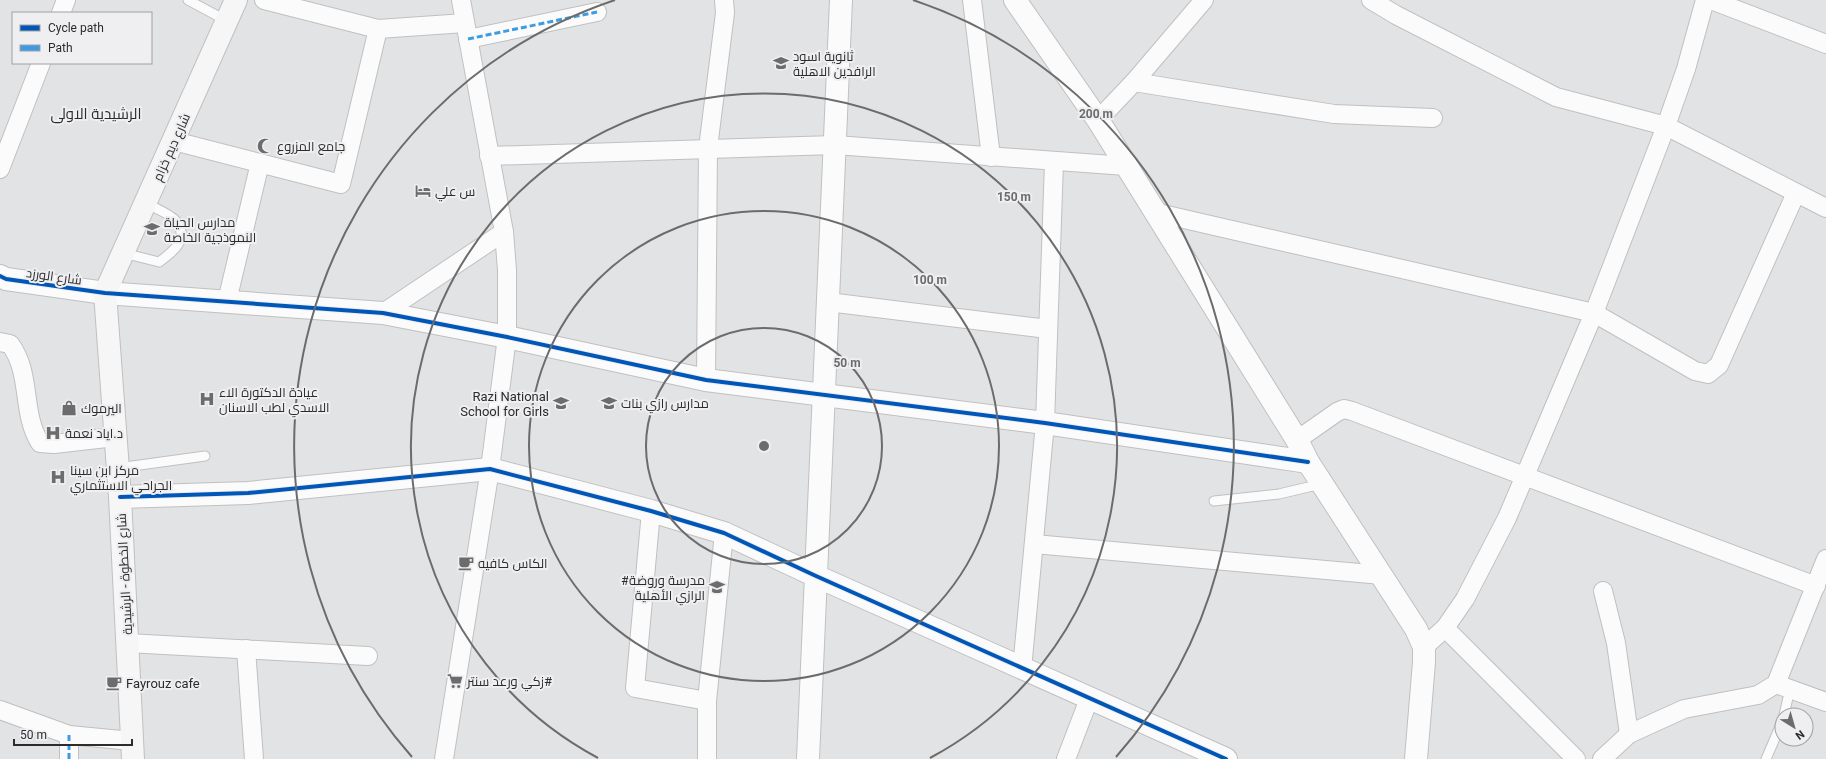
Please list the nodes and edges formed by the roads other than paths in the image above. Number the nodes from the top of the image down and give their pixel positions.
1 (66, 0) edge
2 (188, 0) edge
3 (236, 0) edge
4 (264, 0) edge
5 (461, 0) edge
6 (724, 0) edge
7 (841, 0) edge
8 (972, 0) edge
9 (1015, 0) edge
10 (1204, 0) edge
11 (1371, 0) edge
12 (1705, 0) edge
13 (1711, 0) edge
14 (61, 12) edge
15 (597, 12) dead end
16 (227, 20) junction
17 (378, 29) junction
18 (467, 31) junction
19 (1826, 44) edge
20 (41, 64) edge
21 (1134, 82) junction
22 (1433, 118) dead end
23 (1098, 120) junction
24 (1666, 126) junction
25 (174, 141) junction
26 (835, 145) junction
27 (708, 148) junction
28 (489, 156) junction
29 (991, 157) junction
30 (1054, 162) junction
31 (260, 163) junction
32 (1126, 166) junction
33 (0, 169) edge
34 (1796, 193) junction
35 (146, 203) junction
36 (1826, 208) edge
37 (1158, 213) junction
38 (504, 232) junction
39 (124, 253) junction
40 (0, 276) edge
41 (105, 293) junction
42 (227, 302) junction
43 (828, 302) junction
44 (383, 313) junction
45 (1594, 313) junction
46 (1048, 329) junction
47 (507, 337) junction
48 (0, 342) edge
49 (706, 380) junction
50 (824, 396) junction
51 (1045, 423) junction
52 (115, 437) junction
53 (1297, 440) junction
54 (204, 456) dead end
55 (1308, 462) junction
56 (116, 468) junction
57 (490, 469) junction
58 (1525, 476) junction
59 (1323, 484) junction
60 (120, 497) junction
61 (1214, 501) dead end
62 (651, 511) junction
63 (724, 533) junction
64 (1034, 544) junction
65 (1826, 559) edge
66 (1382, 575) junction
67 (816, 576) junction
68 (1816, 586) junction
69 (1603, 591) dead end
70 (1445, 628) junction
71 (127, 642) junction
72 (1424, 647) junction
73 (246, 650) junction
74 (368, 656) dead end
75 (1022, 669) junction
76 (1783, 687) junction
77 (1089, 699) junction
78 (707, 701) junction
79 (1826, 702) edge
80 (1784, 707) edge
81 (0, 710) edge
82 (1630, 734) junction
83 (69, 735) junction
84 (1774, 740) edge
85 (132, 750) edge
86 (69, 759) edge
87 (254, 759) edge
88 (444, 759) edge
89 (707, 759) edge
90 (808, 759) edge
91 (1066, 759) edge
92 (1226, 759) edge
93 (1416, 759) edge
94 (1576, 759) edge
95 (1602, 759) edge
96 (1766, 759) edge

1 - 14 street
2 - 16 lane
3 - 16 main road, شارع ديم خزام
4 - 17 street
5 - 18 street
6 - 27 street
7 - 26 street
8 - 29 street
9 - 23 street
10 - 21 street
11 - 24 street
12 - 24 street
13 - 19 street
15 - 18 street
16 - 25 main road, شارع ديم خزام
17 - 18 street
17 - 31 street
18 - 28 street
20 - 33 street
21 - 22 street
21 - 23 street
23 - 32 street
24 - 34 street
24 - 45 street
25 - 31 street
25 - 35 main road, شارع ديم خزام
26 - 27 street
26 - 29 street
26 - 43 street
27 - 28 street
27 - 49 street
28 - 38 street
29 - 30 street
30 - 32 street
30 - 46 street
31 - 42 street
32 - 37 street
34 - 36 street
34 - 45 street
35 - 39 main road, شارع ديم خزام
35 - 39 lane
37 - 45 street
37 - 53 street
38 - 44 street
38 - 47 street
39 - 41 main road, شارع ديم خزام
40 - 41 street, شارع الورزد
41 - 42 street, شارع الورزد
41 - 52 main road, شارع الخطوة - الرشيدية
42 - 44 street, شارع الورزد
43 - 46 street
43 - 50 street
44 - 47 street, شارع الورزد
45 - 58 street
46 - 51 street
47 - 49 street, شارع الورزد
47 - 57 street
48 - 52 street
49 - 50 street, شارع الورزد
50 - 51 street, شارع الورزد
50 - 67 street
51 - 55 street, شارع الورزد
51 - 64 street
52 - 56 main road, شارع الخطوة - الرشيدية
53 - 55 street
53 - 58 street
54 - 56 lane
55 - 59 street
56 - 60 main road, شارع الخطوة - الرشيدية
57 - 60 street
57 - 62 street
57 - 88 street
58 - 68 street
58 - 70 street
59 - 61 lane
59 - 66 street
60 - 71 main road, شارع الخطوة - الرشيدية
62 - 63 street
62 - 78 street
63 - 67 street
63 - 78 street
64 - 66 street
64 - 75 street
65 - 68 street
66 - 72 street
67 - 75 street
67 - 90 street
68 - 76 street
69 - 82 street
70 - 72 street
70 - 94 street
71 - 73 street
71 - 85 main road, شارع الخطوة - الرشيدية
72 - 93 street
73 - 74 street
73 - 87 street
75 - 77 street
76 - 79 street
76 - 80 lane
76 - 82 street
77 - 91 street
77 - 92 street
78 - 89 street
81 - 83 street
82 - 95 street
83 - 85 street
83 - 86 street
84 - 96 lane

